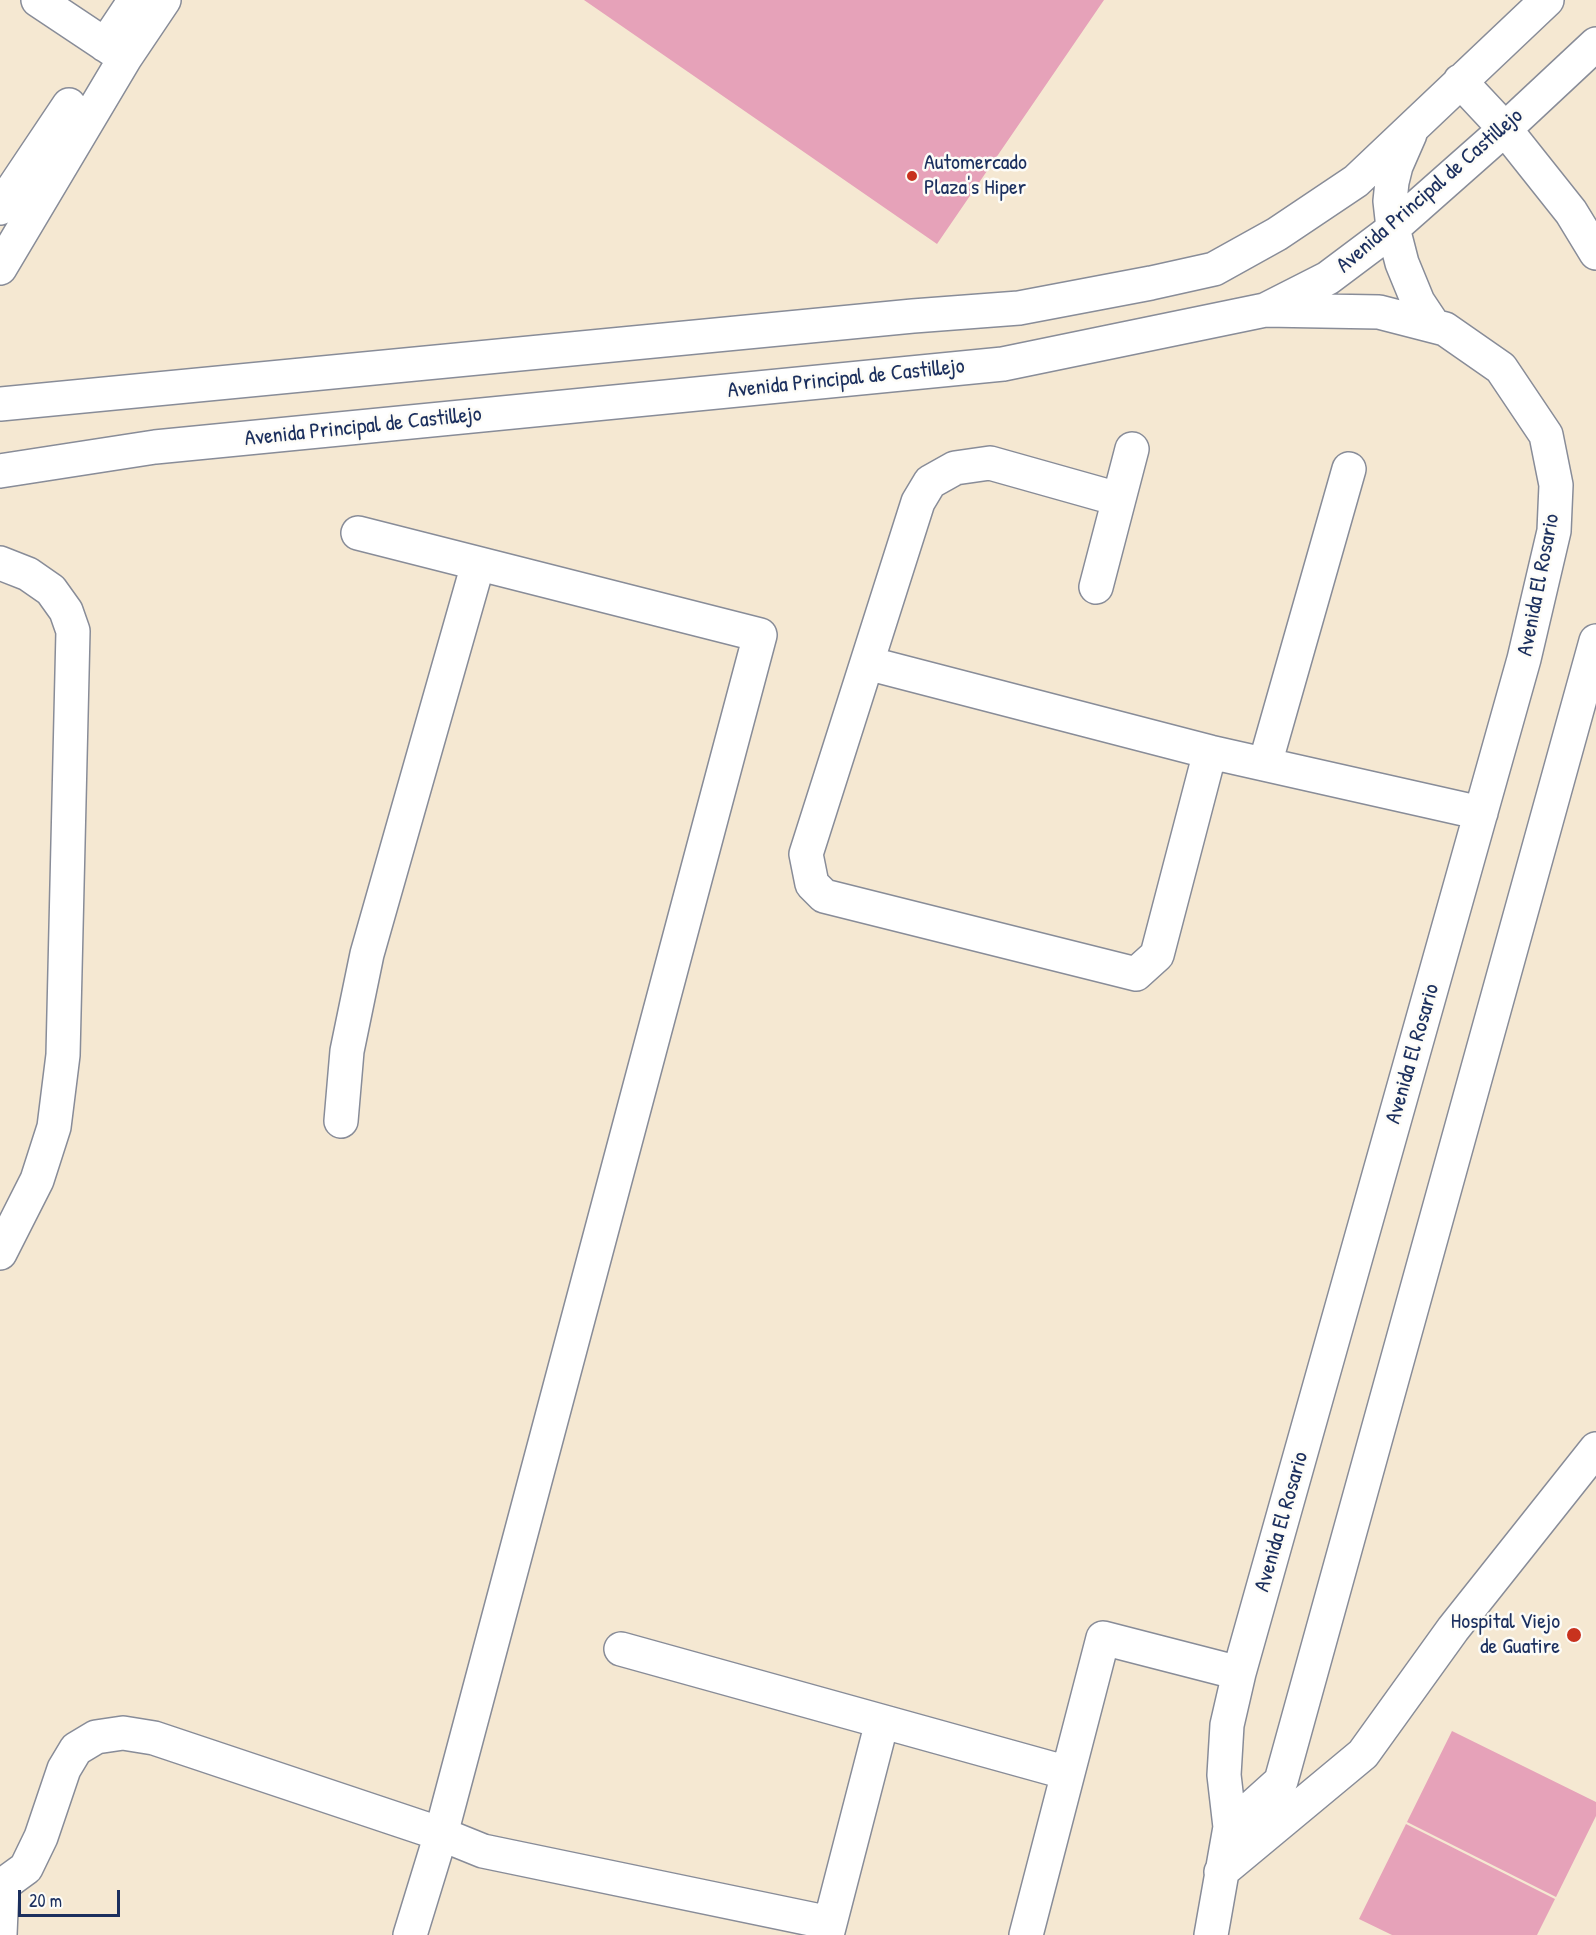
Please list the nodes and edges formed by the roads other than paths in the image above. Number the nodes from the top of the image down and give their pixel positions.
1 (38, 0) edge
2 (135, 0) edge
3 (164, 0) edge
4 (1547, 0) edge
5 (1596, 44) edge
6 (115, 51) junction
7 (1460, 81) junction
8 (69, 105) dead end
9 (1415, 123) junction
10 (1505, 129) junction
11 (0, 208) edge
12 (1393, 228) junction
13 (1596, 253) edge
14 (0, 268) edge
15 (1265, 310) junction
16 (1434, 326) junction
17 (0, 404) edge
18 (1131, 449) dead end
19 (1349, 469) dead end
20 (0, 471) edge
21 (1118, 499) junction
22 (358, 533) dead end
23 (0, 563) edge
24 (478, 564) junction
25 (1096, 587) dead end
26 (1596, 640) edge
27 (867, 663) junction
28 (1210, 752) junction
29 (1264, 764) junction
30 (1480, 813) junction
31 (341, 1121) dead end
32 (3, 1238) edge
33 (1596, 1449) edge
34 (621, 1649) dead end
35 (1239, 1673) junction
36 (882, 1722) junction
37 (1068, 1773) junction
38 (1230, 1827) junction
39 (441, 1834) junction
40 (1221, 1872) junction
41 (1, 1886) edge
42 (829, 1929) edge
43 (0, 1935) edge
44 (410, 1935) edge
45 (1026, 1935) edge
46 (1211, 1935) edge

1 - 6 street
2 - 6 street
3 - 6 street
4 - 7 street
5 - 10 street, Avenida Principal de Castillejo
6 - 14 street
7 - 9 street
7 - 10 street
8 - 11 street
9 - 12 street
9 - 17 street
10 - 12 street, Avenida Principal de Castillejo
10 - 13 street
12 - 15 street, Avenida Principal de Castillejo
12 - 16 street
15 - 16 street, Avenida El Rosario
15 - 20 street, Avenida Principal de Castillejo
16 - 30 street, Avenida El Rosario
18 - 21 street
19 - 29 street
21 - 25 street
21 - 27 street
22 - 24 street
23 - 32 street
24 - 31 street
24 - 39 street
26 - 38 street
27 - 28 street
27 - 28 street
28 - 29 street
29 - 30 street
30 - 35 street, Avenida El Rosario
33 - 40 street
34 - 36 street
35 - 37 street
35 - 38 street, Avenida El Rosario
36 - 37 street
36 - 42 street
37 - 45 street
38 - 40 street, Avenida El Rosario
39 - 41 street
39 - 42 street
39 - 44 street
40 - 46 street, Avenida El Rosario
41 - 43 street

